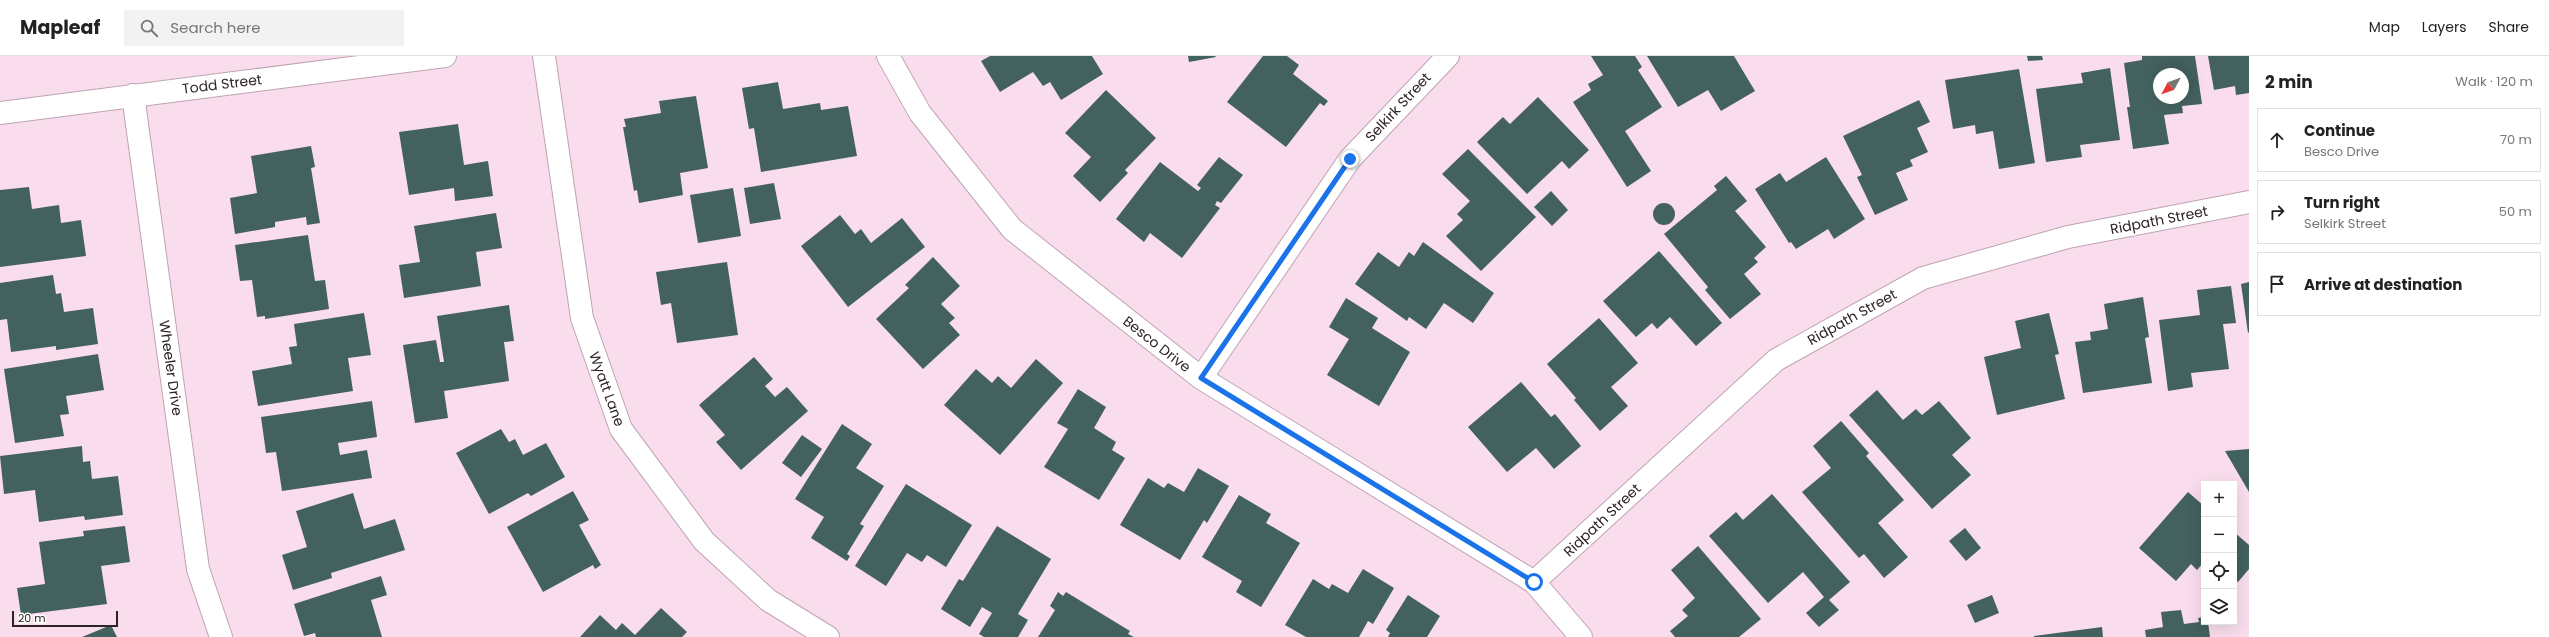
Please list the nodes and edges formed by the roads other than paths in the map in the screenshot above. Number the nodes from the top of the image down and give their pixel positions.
1 (445, 56) edge
2 (544, 56) edge
3 (888, 56) edge
4 (1443, 57) edge
5 (133, 95) junction
6 (0, 113) edge
7 (2249, 202) edge
8 (1201, 378) junction
9 (1534, 582) junction
10 (221, 637) edge
11 (828, 637) edge
12 (1581, 637) edge

1 - 5 street, Todd Street
2 - 11 street, Wyatt Lane
3 - 8 street, Besco Drive
4 - 8 street, Selkirk Street
5 - 6 street, Todd Street
5 - 10 street, Wheeler Drive
7 - 9 street, Ridpath Street
8 - 9 street, Besco Drive
9 - 12 street, Besco Drive

